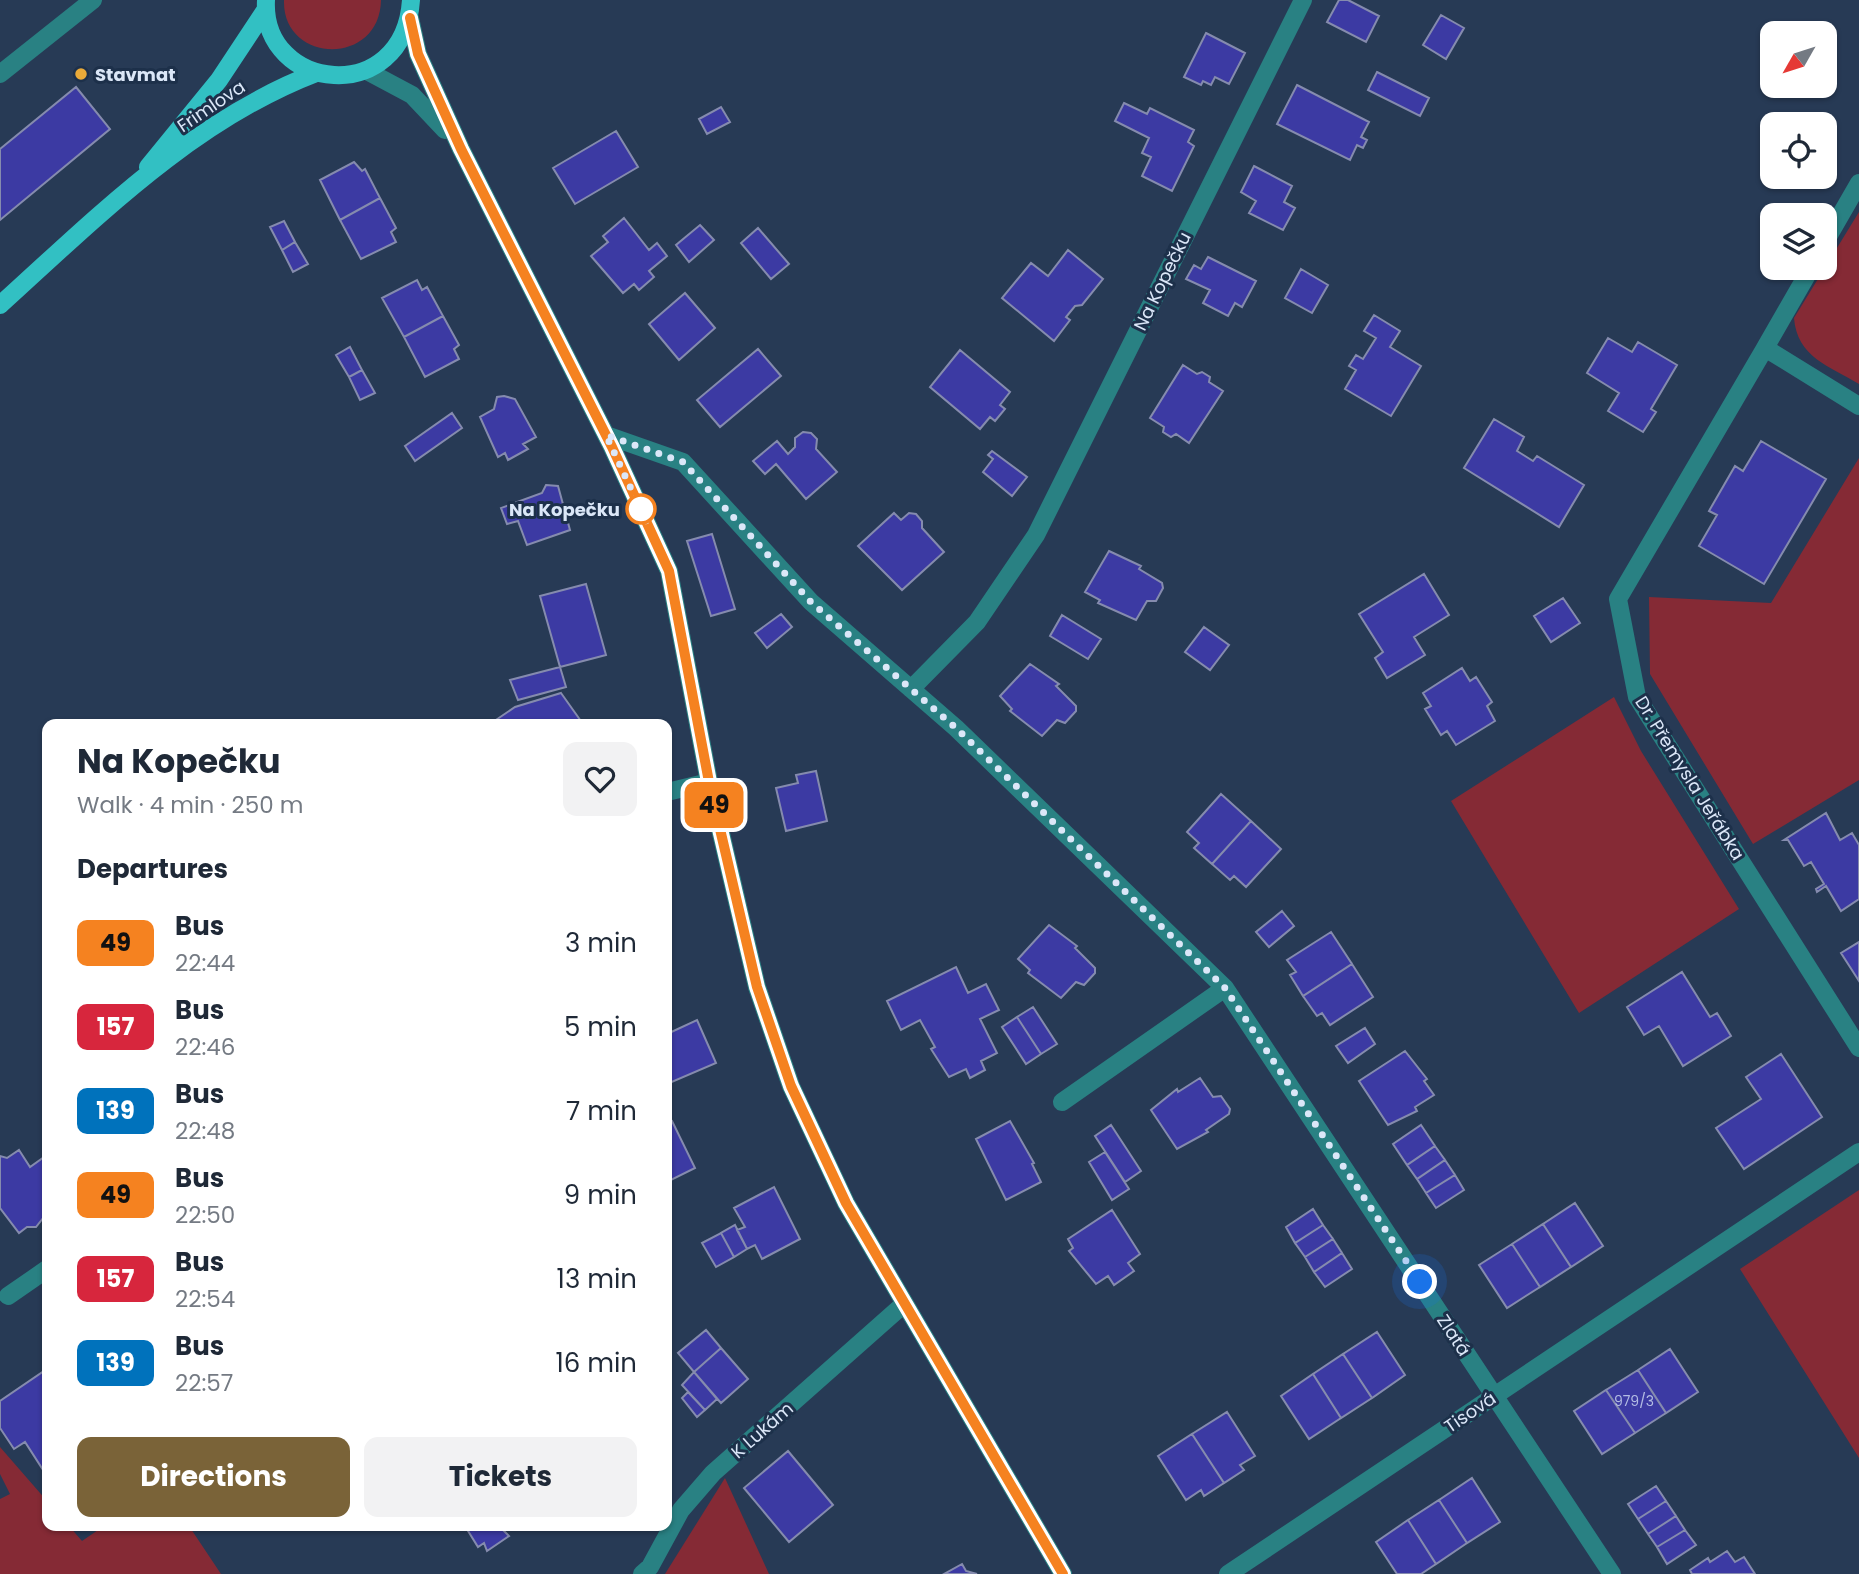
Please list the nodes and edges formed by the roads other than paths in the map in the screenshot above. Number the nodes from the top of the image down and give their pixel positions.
1 (93, 0) edge
2 (1303, 0) edge
3 (266, 5) edge
4 (410, 9) edge
5 (367, 71) junction
6 (316, 73) junction
7 (0, 74) edge
8 (461, 149) junction
9 (1859, 183) edge
10 (135, 184) junction
11 (1837, 221) edge
12 (1804, 280) edge
13 (0, 305) edge
14 (1765, 348) junction
15 (1859, 406) edge
16 (606, 435) junction
17 (911, 689) junction
18 (709, 782) junction
19 (672, 791) edge
20 (1225, 988) junction
21 (1859, 1048) edge
22 (1062, 1102) dead end
23 (1859, 1152) edge
24 (42, 1272) edge
25 (8, 1296) dead end
26 (904, 1304) junction
27 (1494, 1396) junction
28 (672, 1527) edge
29 (670, 1531) edge
30 (642, 1574) edge
31 (1063, 1574) edge
32 (1228, 1574) edge
33 (1612, 1574) edge

1 - 7 street
2 - 17 street, Na Kopečku
3 - 6 main road
3 - 10 main road, Frimlova
4 - 5 main road
4 - 8 street
5 - 6 main road
5 - 8 street
6 - 10 main road, Frimlova
8 - 16 street
9 - 11 street
10 - 13 main road, Frimlova
12 - 14 street, Dr. Přemysla Jeřábka
14 - 15 street
14 - 21 street, Dr. Přemysla Jeřábka
16 - 17 street, Zlatá
16 - 18 street
17 - 20 street, Zlatá
18 - 19 street
18 - 26 street
20 - 22 street
20 - 27 street, Zlatá
23 - 27 street, Tisová
24 - 25 street
26 - 28 street, K Lukám
26 - 31 street
27 - 32 street, Tisová
27 - 33 street, Zlatá
29 - 30 street, K Lukám

